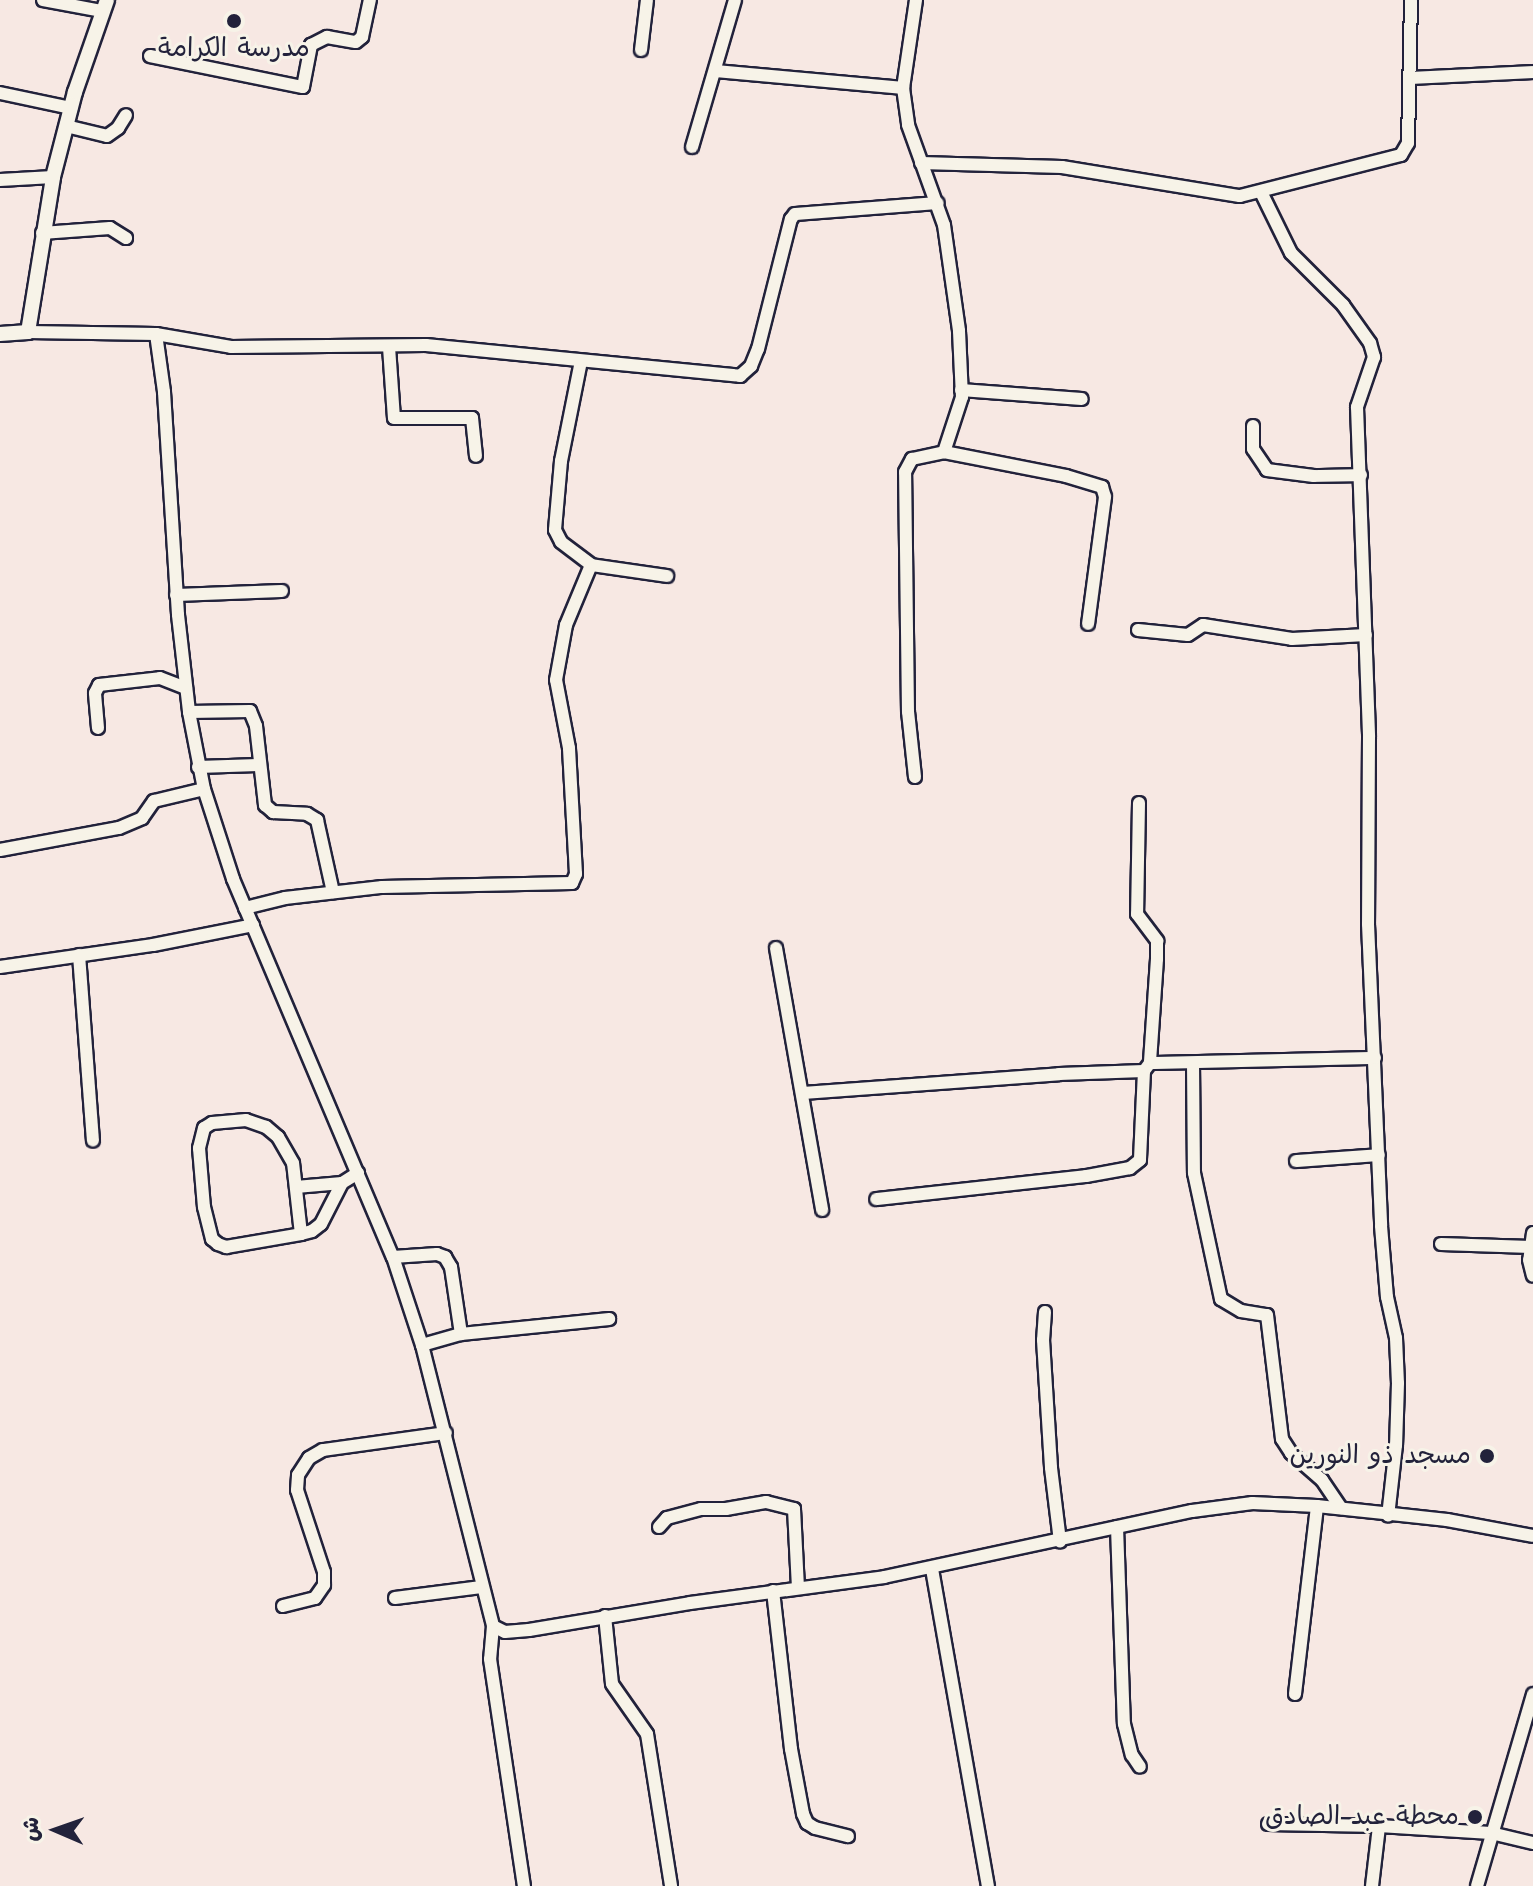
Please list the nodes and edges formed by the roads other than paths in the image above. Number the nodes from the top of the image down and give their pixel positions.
1 (43, 0) edge
2 (370, 0) edge
3 (647, 0) edge
4 (735, 0) edge
5 (916, 0) edge
6 (1411, 0) edge
7 (104, 6) edge
8 (641, 50) dead end
9 (150, 56) dead end
10 (716, 71) junction
11 (1533, 72) edge
12 (1411, 78) junction
13 (903, 88) junction
14 (0, 93) edge
15 (71, 108) junction
16 (126, 115) dead end
17 (66, 126) junction
18 (692, 147) dead end
19 (921, 163) junction
20 (53, 177) junction
21 (0, 180) edge
22 (1261, 192) junction
23 (938, 203) junction
24 (42, 233) junction
25 (126, 238) dead end
26 (28, 332) junction
27 (0, 334) edge
28 (156, 334) junction
29 (389, 347) junction
30 (581, 361) junction
31 (961, 390) junction
32 (1082, 399) dead end
33 (1253, 426) dead end
34 (944, 452) junction
35 (476, 456) dead end
36 (1361, 475) junction
37 (591, 565) junction
38 (667, 576) dead end
39 (282, 591) dead end
40 (176, 595) junction
41 (1088, 624) dead end
42 (1138, 630) dead end
43 (1366, 635) junction
44 (186, 688) junction
45 (189, 712) junction
46 (98, 728) dead end
47 (258, 765) junction
48 (198, 767) junction
49 (915, 777) dead end
50 (204, 789) junction
51 (1139, 803) dead end
52 (0, 850) edge
53 (333, 892) junction
54 (245, 908) junction
55 (253, 925) junction
56 (776, 948) dead end
57 (79, 955) junction
58 (0, 967) edge
59 (1375, 1058) junction
60 (1193, 1063) junction
61 (1147, 1067) junction
62 (803, 1093) junction
63 (93, 1140) dead end
64 (1379, 1155) junction
65 (1296, 1161) dead end
66 (358, 1173) junction
67 (342, 1183) junction
68 (296, 1187) junction
69 (876, 1199) dead end
70 (822, 1210) dead end
71 (1533, 1233) edge
72 (301, 1234) junction
73 (1441, 1244) dead end
74 (1531, 1247) junction
75 (393, 1257) junction
76 (1533, 1276) edge
77 (1045, 1312) dead end
78 (609, 1319) dead end
79 (461, 1334) junction
80 (422, 1345) junction
81 (446, 1433) junction
82 (1317, 1506) junction
83 (1341, 1508) junction
84 (1388, 1516) junction
85 (659, 1527) dead end
86 (1117, 1527) junction
87 (1533, 1536) edge
88 (1060, 1541) junction
89 (932, 1569) junction
90 (481, 1587) junction
91 (798, 1588) junction
92 (773, 1591) junction
93 (395, 1598) dead end
94 (283, 1606) dead end
95 (605, 1616) junction
96 (493, 1626) junction
97 (1295, 1694) dead end
98 (1533, 1694) edge
99 (1140, 1767) dead end
100 (1268, 1824) dead end
101 (1379, 1826) junction
102 (1491, 1833) junction
103 (848, 1836) dead end
104 (1533, 1843) edge
105 (524, 1886) edge
106 (671, 1886) edge
107 (988, 1886) edge
108 (1372, 1886) edge
109 (1477, 1886) edge

1 - 7 street
2 - 9 street
3 - 8 street
4 - 10 street
5 - 13 street
6 - 12 street
7 - 15 main road
10 - 13 street
10 - 18 street
11 - 12 street
12 - 22 street
13 - 19 street
14 - 15 street
15 - 17 main road
16 - 17 street
17 - 20 main road
19 - 22 street
19 - 23 street
20 - 21 street
20 - 24 main road
22 - 36 street
23 - 30 street
23 - 31 street
24 - 25 street
24 - 26 main road
26 - 27 main road
26 - 28 street
28 - 29 street
28 - 40 street
29 - 30 street
29 - 35 street
30 - 37 street
31 - 32 street
31 - 34 street
33 - 36 street
34 - 41 street
34 - 49 street
36 - 43 street
37 - 38 street
37 - 53 street
39 - 40 street
40 - 44 street
42 - 43 street
43 - 59 street
44 - 45 street
44 - 46 street
45 - 47 street
45 - 48 street
47 - 48 street
47 - 53 street
48 - 50 street
50 - 52 street
50 - 54 street
51 - 61 street
53 - 54 street
54 - 55 street
55 - 57 street
55 - 66 street
56 - 62 street
57 - 58 street
57 - 63 street
59 - 60 street
59 - 64 street
60 - 61 street
60 - 83 street
61 - 62 street
61 - 69 street
62 - 70 street
64 - 65 street
64 - 84 street
66 - 67 street
66 - 75 street
67 - 68 street
67 - 72 street
68 - 72 street
68 - 72 street
71 - 74 street
73 - 74 street
74 - 76 street
75 - 79 street
75 - 80 street
77 - 88 street
78 - 79 street
79 - 80 street
80 - 81 street
81 - 90 street
81 - 94 street
82 - 83 street
82 - 86 street
82 - 97 street
83 - 84 street
84 - 87 street
85 - 91 street
86 - 88 street
86 - 99 street
88 - 89 street
89 - 91 street
89 - 107 street
90 - 93 street
90 - 96 street
91 - 92 street
92 - 95 street
92 - 103 street
95 - 96 street
95 - 106 street
96 - 105 street
98 - 102 street
100 - 101 street
101 - 102 street
101 - 108 street
102 - 104 street
102 - 109 street

